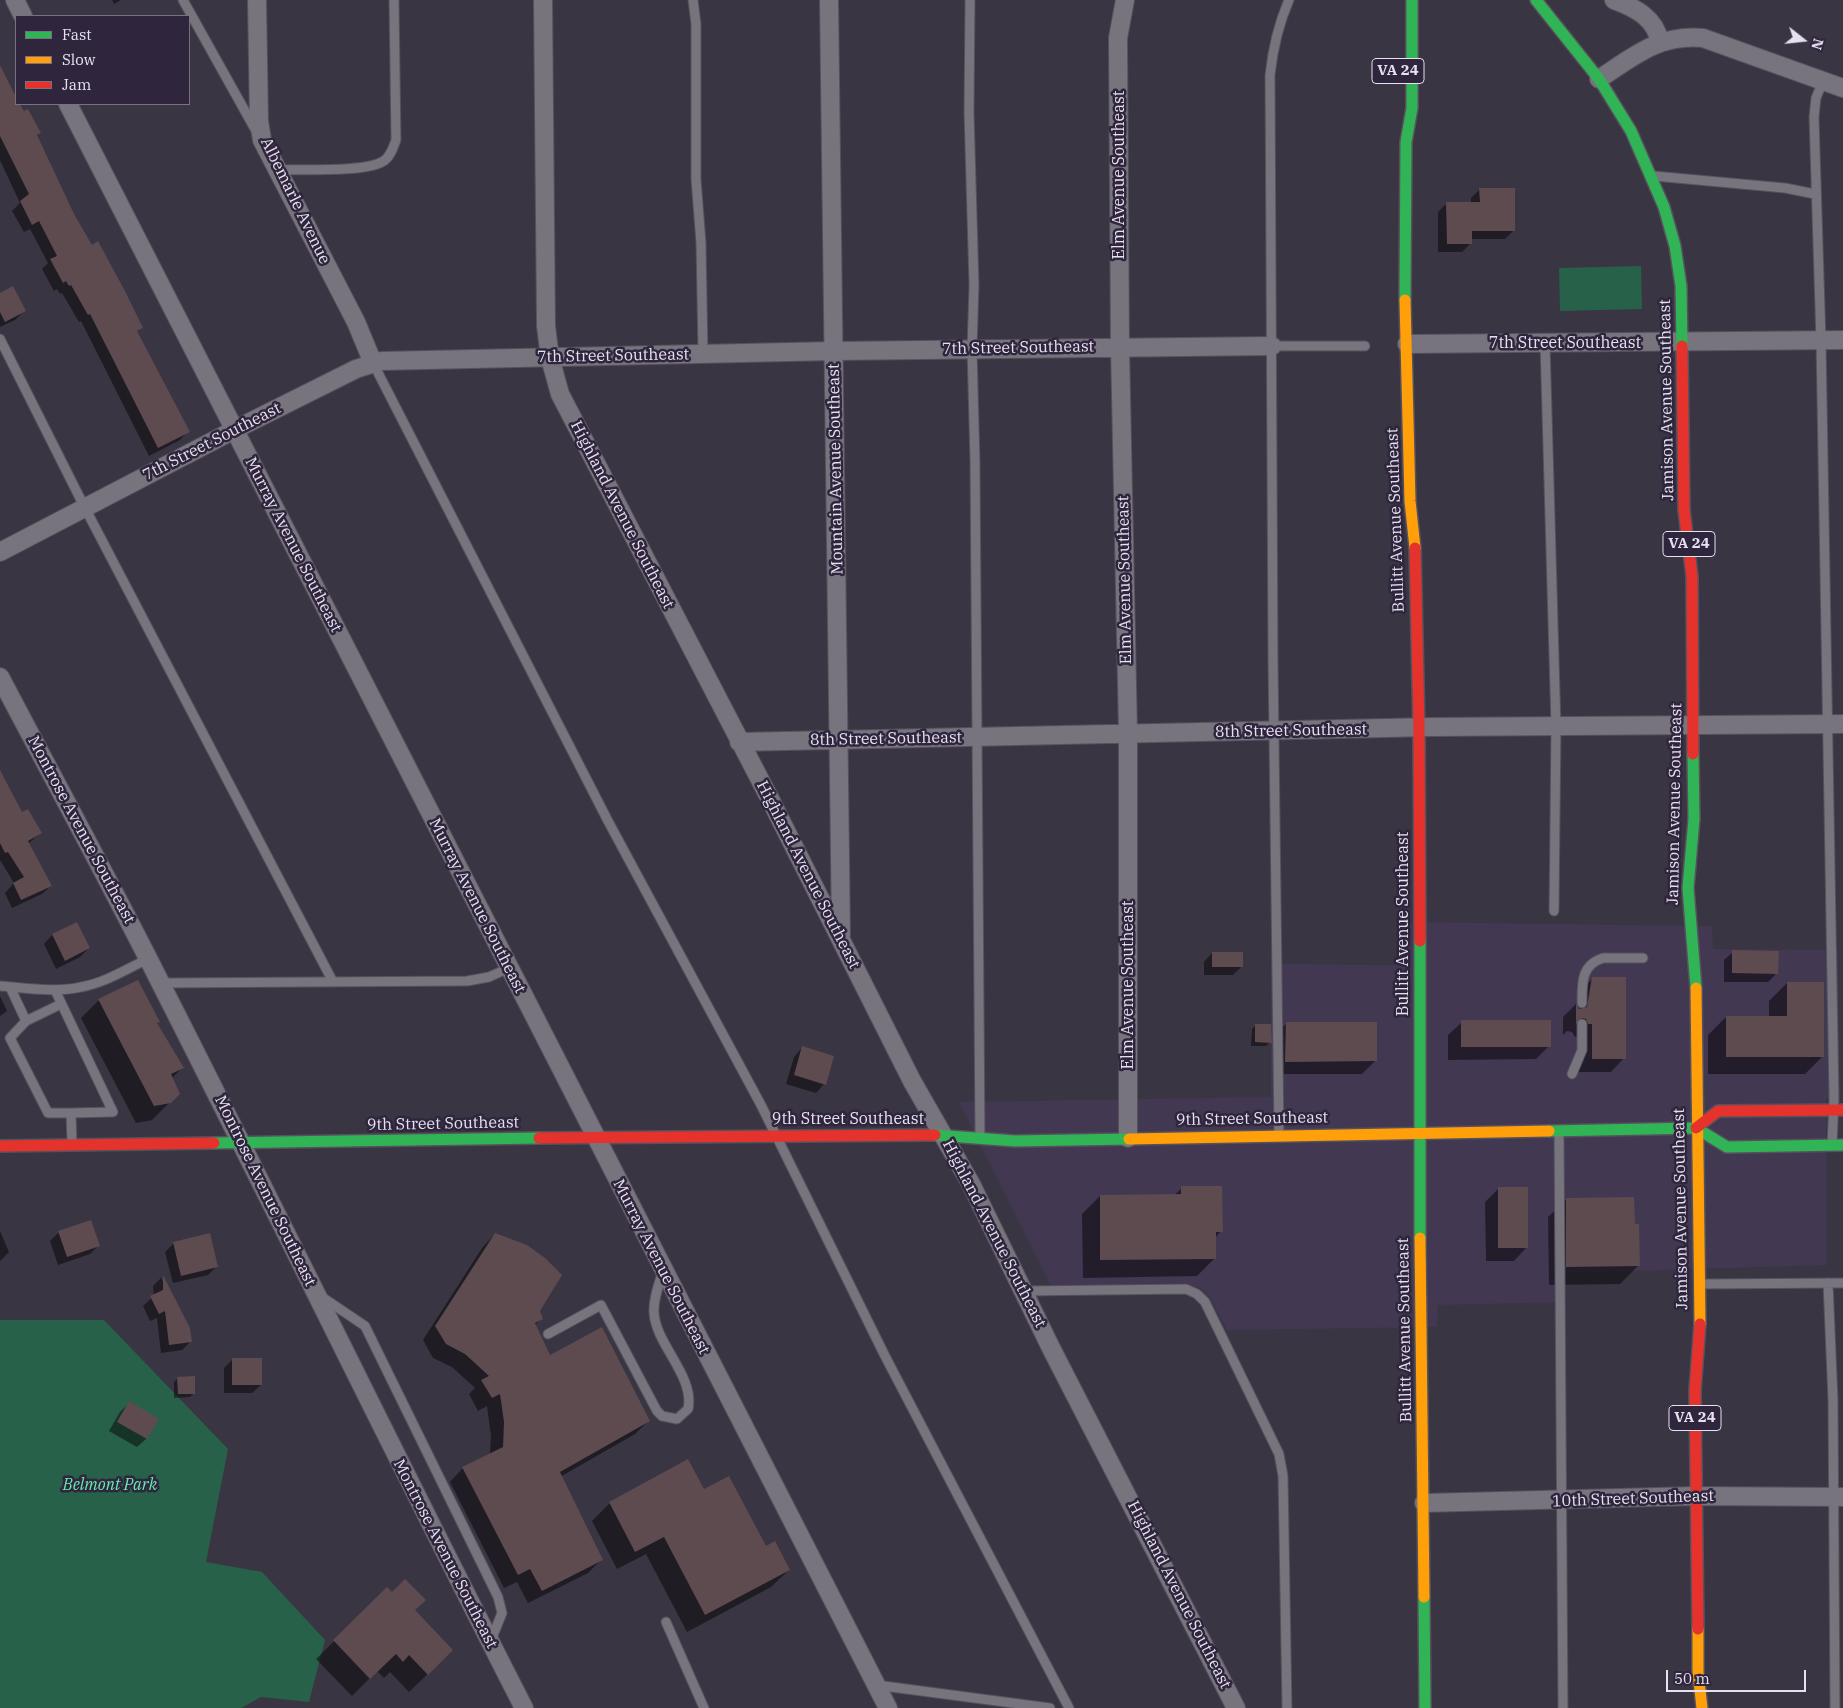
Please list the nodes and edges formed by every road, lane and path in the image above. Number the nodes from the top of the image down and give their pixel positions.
1 (15, 0) edge
2 (183, 0) edge
3 (257, 0) edge
4 (394, 0) edge
5 (543, 0) edge
6 (693, 0) edge
7 (829, 0) edge
8 (970, 0) edge
9 (1110, 0) edge
10 (1125, 0) edge
11 (1289, 0) edge
12 (1412, 0) edge
13 (1424, 0) edge
14 (1536, 0) edge
15 (1614, 0) edge
16 (22, 15) edge
17 (1413, 17) junction
18 (1120, 22) junction
19 (1660, 42) junction
20 (1598, 79) junction
21 (1823, 81) junction
22 (1843, 88) edge
23 (69, 105) edge
24 (1400, 106) dead end
25 (262, 140) junction
26 (1406, 142) junction
27 (276, 170) junction
28 (1652, 176) junction
29 (1815, 194) junction
30 (0, 339) edge
31 (1843, 340) edge
32 (1821, 341) junction
33 (1545, 343) junction
34 (1682, 343) junction
35 (1407, 344) junction
36 (1272, 346) junction
37 (1365, 346) dead end
38 (1120, 347) junction
39 (972, 349) junction
40 (834, 351) junction
41 (703, 354) junction
42 (550, 358) junction
43 (373, 363) junction
44 (234, 430) junction
45 (85, 508) junction
46 (0, 552) edge
47 (0, 677) edge
48 (1835, 724) edge
49 (1693, 726) junction
50 (1556, 727) junction
51 (1419, 728) junction
52 (1276, 731) junction
53 (1128, 733) junction
54 (978, 738) junction
55 (839, 739) junction
56 (739, 742) junction
57 (1554, 911) dead end
58 (841, 938) junction
59 (1643, 958) dead end
60 (148, 959) junction
61 (508, 968) junction
62 (332, 980) junction
63 (161, 983) junction
64 (0, 986) edge
65 (10, 987) junction
66 (54, 990) junction
67 (1582, 1003) dead end
68 (62, 1004) junction
69 (26, 1020) junction
70 (1582, 1024) dead end
71 (1572, 1074) dead end
72 (1838, 1110) edge
73 (71, 1112) junction
74 (1696, 1128) junction
75 (1558, 1129) junction
76 (1419, 1132) junction
77 (774, 1135) junction
78 (944, 1135) junction
79 (1279, 1135) junction
80 (596, 1138) junction
81 (980, 1138) junction
82 (1128, 1138) junction
83 (240, 1142) junction
84 (72, 1145) junction
85 (1838, 1145) edge
86 (0, 1146) edge
87 (663, 1271) junction
88 (1828, 1283) junction
89 (1843, 1283) edge
90 (1700, 1284) junction
91 (1024, 1291) junction
92 (316, 1294) junction
93 (548, 1334) dead end
94 (1695, 1496) junction
95 (1838, 1497) edge
96 (1560, 1501) junction
97 (1424, 1503) junction
98 (666, 1622) dead end
99 (490, 1643) junction
100 (876, 1685) junction
101 (524, 1708) edge
102 (704, 1708) edge
103 (888, 1708) edge
104 (1050, 1708) edge
105 (1068, 1708) edge
106 (1236, 1708) edge
107 (1287, 1708) edge
108 (1425, 1708) edge
109 (1563, 1708) edge
110 (1702, 1708) edge
111 (1835, 1708) edge

1 - 16 street
2 - 25 lane
3 - 25 street, Albemarle Avenue
4 - 27 lane
5 - 42 street, Highland Avenue Southeast
6 - 41 lane
7 - 40 street, Mountain Avenue Southeast
8 - 39 lane
9 - 18 street, Elm Avenue Southeast
10 - 18 street, Elm Avenue Southeast
11 - 36 lane
12 - 17 main road, Bullitt Avenue Southeast / VA 24
13 - 17 main road
14 - 20 main road, Jamison Avenue Southeast / VA 24
15 - 19 street
17 - 26 main road, Bullitt Avenue Southeast / VA 24
18 - 38 street, Elm Avenue Southeast
19 - 20 street
19 - 21 street
20 - 28 main road, Jamison Avenue Southeast / VA 24
21 - 22 street
21 - 29 lane
23 - 44 street, Murray Avenue Southeast
24 - 26 main road, Bullitt Avenue Southeast / VA 24
25 - 27 street, Albemarle Avenue
26 - 35 main road, Bullitt Avenue Southeast / VA 24
27 - 43 street, Albemarle Avenue
28 - 29 lane
28 - 34 main road, Jamison Avenue Southeast / VA 24
29 - 32 lane
30 - 45 lane
31 - 32 street, 7th Street Southeast
32 - 34 street, 7th Street Southeast
32 - 48 lane
33 - 34 street, 7th Street Southeast
33 - 35 street, 7th Street Southeast
33 - 50 lane
34 - 49 main road, Jamison Avenue Southeast / VA 24
35 - 51 main road, Bullitt Avenue Southeast / VA 24
36 - 37 lane
36 - 38 street, 7th Street Southeast
36 - 52 lane
38 - 39 street, 7th Street Southeast
38 - 53 street, Elm Avenue Southeast
39 - 40 street, 7th Street Southeast
39 - 54 lane
40 - 41 street, 7th Street Southeast
40 - 55 street, Mountain Avenue Southeast
41 - 42 street, 7th Street Southeast
42 - 43 street, 7th Street Southeast
42 - 56 street, Highland Avenue Southeast
43 - 44 street, 7th Street Southeast
43 - 77 lane
44 - 45 street, 7th Street Southeast
44 - 61 street, Murray Avenue Southeast
45 - 46 street, 7th Street Southeast
45 - 62 lane
47 - 60 street, Montrose Avenue Southeast
48 - 49 street, 8th Street Southeast
48 - 72 lane
49 - 50 street, 8th Street Southeast
49 - 74 main road, Jamison Avenue Southeast / VA 24
50 - 51 street, 8th Street Southeast
50 - 57 lane
51 - 52 street, 8th Street Southeast
51 - 76 main road, Bullitt Avenue Southeast / VA 24
52 - 53 street, 8th Street Southeast
52 - 79 lane
53 - 54 street, 8th Street Southeast
53 - 82 street, Elm Avenue Southeast
54 - 55 street, 8th Street Southeast
54 - 81 lane
55 - 56 street, 8th Street Southeast
55 - 58 street, Mountain Avenue Southeast
56 - 58 street, Highland Avenue Southeast
58 - 78 street, Highland Avenue Southeast
59 - 67 lane
60 - 63 street, Montrose Avenue Southeast
60 - 66 lane
61 - 62 lane
61 - 80 street, Murray Avenue Southeast
62 - 63 lane
63 - 83 street, Montrose Avenue Southeast
64 - 65 lane
65 - 66 lane
65 - 69 lane
66 - 68 lane
68 - 69 lane
68 - 73 lane
69 - 73 lane
70 - 71 lane
72 - 74 main road
72 - 85 lane
73 - 84 lane
74 - 75 main road, 9th Street Southeast
74 - 85 main road
74 - 90 main road, Jamison Avenue Southeast / VA 24
75 - 76 main road, 9th Street Southeast
75 - 96 lane
76 - 79 main road, 9th Street Southeast
76 - 97 main road, Bullitt Avenue Southeast / VA 24
77 - 78 main road, 9th Street Southeast
77 - 80 main road, 9th Street Southeast
77 - 105 lane
78 - 81 main road, 9th Street Southeast
78 - 91 street, Highland Avenue Southeast
79 - 82 main road, 9th Street Southeast
80 - 83 main road, 9th Street Southeast
80 - 87 street, Murray Avenue Southeast
81 - 82 main road, 9th Street Southeast
83 - 84 main road, 9th Street Southeast
83 - 92 street, Montrose Avenue Southeast
84 - 86 main road, 9th Street Southeast
87 - 93 lane
87 - 100 street, Murray Avenue Southeast
88 - 89 lane
88 - 90 lane
88 - 95 lane
90 - 94 main road, Jamison Avenue Southeast / VA 24
91 - 106 street, Highland Avenue Southeast
91 - 107 lane
92 - 99 street, Montrose Avenue Southeast
92 - 99 lane
94 - 95 street, 10th Street Southeast
94 - 96 street, 10th Street Southeast
94 - 110 main road, Jamison Avenue Southeast / VA 24
95 - 111 lane
96 - 97 street, 10th Street Southeast
96 - 109 lane
97 - 108 main road, Bullitt Avenue Southeast / VA 24
98 - 102 lane
99 - 101 street, Montrose Avenue Southeast
100 - 103 street, Murray Avenue Southeast
100 - 104 lane

